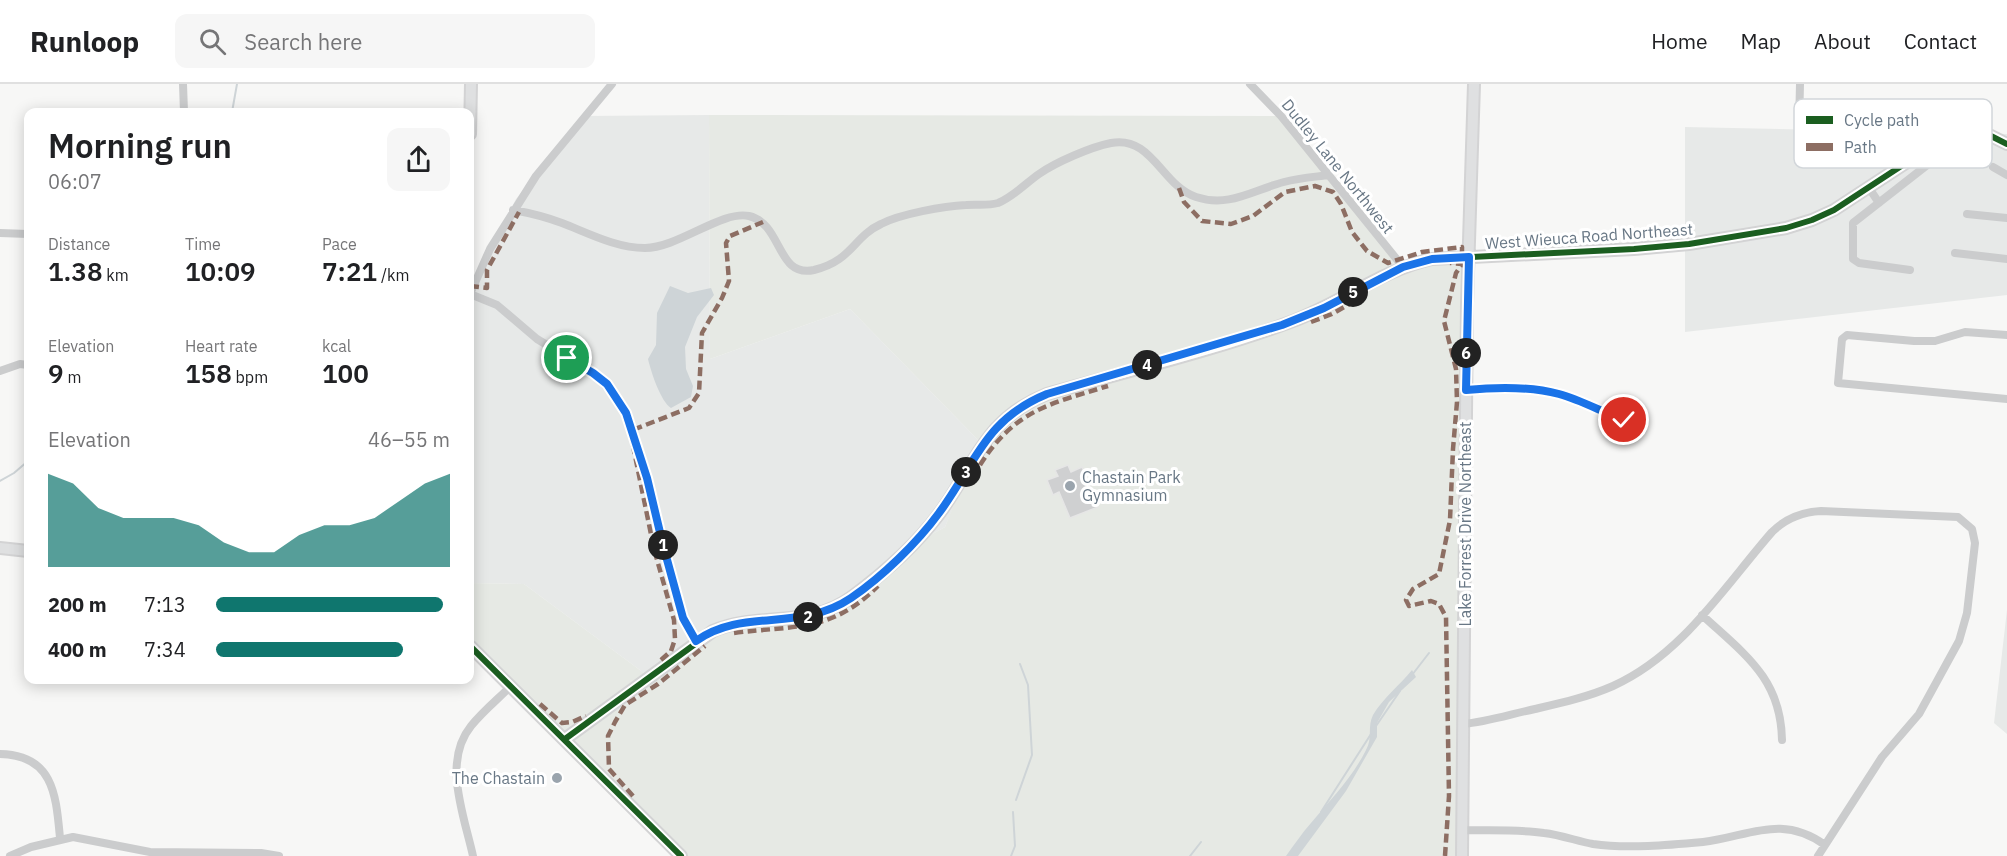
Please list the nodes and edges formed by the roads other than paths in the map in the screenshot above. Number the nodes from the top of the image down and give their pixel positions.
1 (183, 84) edge
2 (471, 84) edge
3 (612, 84) edge
4 (1251, 84) edge
5 (1474, 84) edge
6 (1800, 84) edge
7 (1799, 99) edge
8 (184, 108) edge
9 (471, 108) edge
10 (1992, 136) edge
11 (2007, 144) edge
12 (1993, 167) dead end
13 (1897, 168) edge
14 (1924, 168) edge
15 (1329, 175) junction
16 (2007, 175) edge
17 (1869, 188) junction
18 (1880, 203) junction
19 (513, 210) junction
20 (1967, 214) dead end
21 (2007, 218) edge
22 (0, 233) edge
23 (24, 234) edge
24 (1955, 253) dead end
25 (1469, 257) junction
26 (2007, 260) edge
27 (1403, 267) junction
28 (1910, 270) dead end
29 (474, 285) edge
30 (474, 296) edge
31 (2007, 335) edge
32 (24, 364) edge
33 (0, 371) edge
34 (1466, 390) junction
35 (2007, 399) edge
36 (1624, 420) dead end
37 (0, 548) edge
38 (24, 551) edge
39 (1702, 615) junction
40 (696, 641) junction
41 (474, 650) edge
42 (511, 686) junction
43 (1463, 724) junction
44 (565, 739) junction
45 (1782, 740) dead end
46 (0, 754) edge
47 (1462, 830) junction
48 (60, 838) junction
49 (1825, 845) junction
50 (10, 856) edge
51 (279, 856) edge
52 (473, 856) edge
53 (681, 856) edge
54 (1462, 856) edge
55 (1818, 856) edge

1 - 8 street
2 - 9 street
3 - 19 street
4 - 15 street, Dudley Lane Northwest
5 - 25 street, Lake Forrest Drive Northeast
6 - 7 street
10 - 11 street, West Wieuca Road Northeast
12 - 16 street
13 - 17 street, West Wieuca Road Northeast
14 - 18 street
15 - 19 street
15 - 27 street, Dudley Lane Northwest
17 - 18 street
17 - 25 street, West Wieuca Road Northeast
18 - 28 street
19 - 29 street
20 - 21 street
22 - 23 street
24 - 26 street
25 - 27 street, West Wieuca Road Northeast
25 - 34 street, Lake Forrest Drive Northeast
27 - 40 street, West Wieuca Road Northeast
30 - 40 street
31 - 35 street
32 - 33 street
34 - 36 street
34 - 43 street, Lake Forrest Drive Northeast
37 - 38 street
39 - 43 street
39 - 45 street
39 - 49 street
40 - 44 street, West Wieuca Road Northeast
41 - 42 street
42 - 44 street
42 - 52 street
43 - 47 street, Lake Forrest Drive Northeast
44 - 53 street
46 - 48 street
47 - 49 street
47 - 54 street, Lake Forrest Drive Northeast
48 - 50 street
48 - 51 street
49 - 55 street

